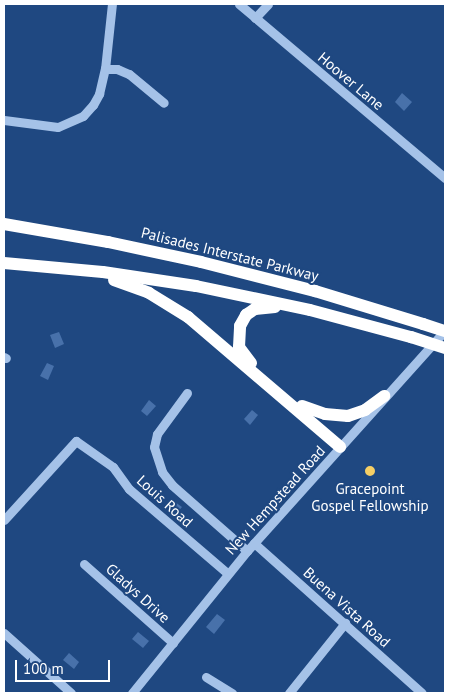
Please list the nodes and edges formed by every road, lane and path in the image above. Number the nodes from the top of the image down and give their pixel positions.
1 (112, 4) edge
2 (239, 4) edge
3 (268, 4) edge
4 (256, 18) junction
5 (105, 69) junction
6 (164, 103) dead end
7 (4, 120) edge
8 (445, 178) edge
9 (4, 224) edge
10 (4, 263) edge
11 (33, 265) junction
12 (356, 321) junction
13 (445, 330) edge
14 (445, 348) edge
15 (187, 393) dead end
16 (384, 396) junction
17 (302, 406) junction
18 (342, 445) junction
19 (4, 520) edge
20 (254, 543) junction
21 (247, 551) junction
22 (84, 564) dead end
23 (228, 573) junction
24 (345, 623) junction
25 (4, 633) edge
26 (173, 643) junction
27 (206, 677) dead end
28 (71, 693) edge
29 (132, 693) edge
30 (232, 693) edge
31 (289, 693) edge
32 (422, 693) edge

1 - 5 street
2 - 4 street, Hoover Lane
3 - 4 street
4 - 8 street, Hoover Lane
5 - 6 street
5 - 7 street
9 - 13 highway, Palisades Interstate Parkway, bridge
10 - 11 highway
11 - 12 highway
11 - 18 highway
12 - 14 highway, bridge
12 - 17 highway
13 - 16 street, New Hempstead Road
15 - 21 street
16 - 17 highway
16 - 18 street, New Hempstead Road
17 - 18 highway
18 - 20 street, New Hempstead Road
19 - 23 street, Louis Road
20 - 21 street, New Hempstead Road
20 - 24 street, Buena Vista Road
21 - 23 street, New Hempstead Road
22 - 26 street, Gladys Drive
23 - 26 street, New Hempstead Road
24 - 31 street
24 - 32 street, Buena Vista Road
25 - 28 street
26 - 29 street, New Hempstead Road
27 - 30 street

